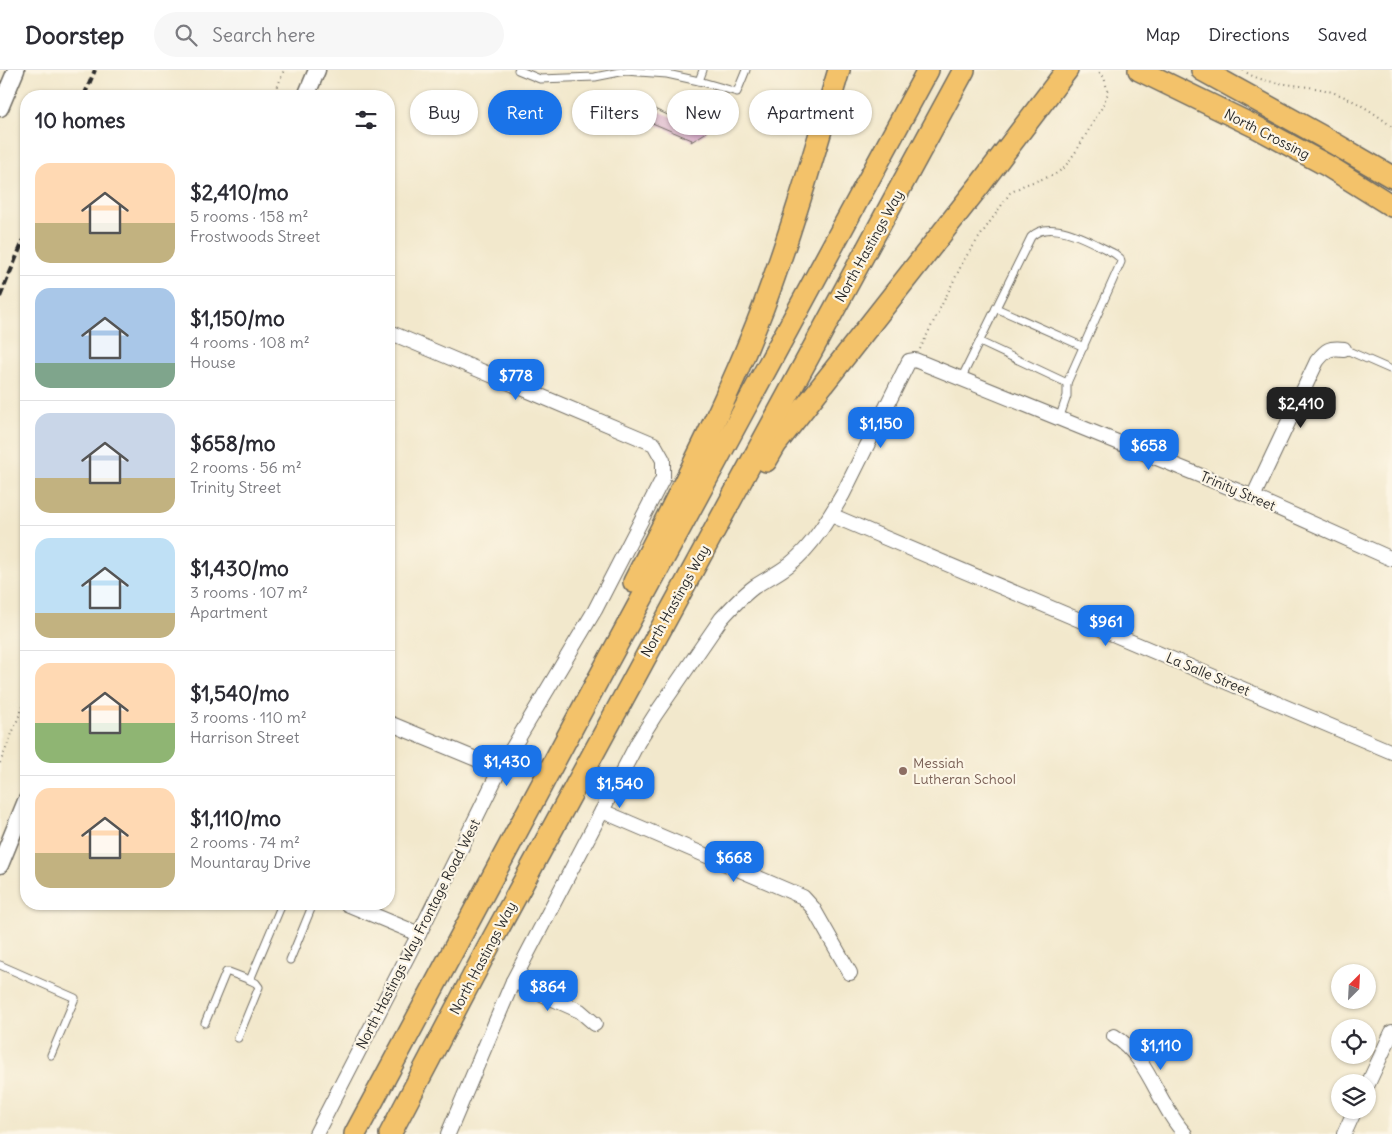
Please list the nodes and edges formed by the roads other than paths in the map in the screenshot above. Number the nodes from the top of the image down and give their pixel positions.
1 (16, 70) edge
2 (317, 70) edge
3 (518, 70) edge
4 (703, 70) edge
5 (746, 70) edge
6 (839, 70) edge
7 (928, 70) edge
8 (964, 70) edge
9 (1067, 70) edge
10 (1090, 70) edge
11 (1139, 70) edge
12 (1202, 70) edge
13 (668, 72) edge
14 (699, 81) junction
15 (309, 90) edge
16 (0, 108) edge
17 (1037, 110) junction
18 (1392, 178) edge
19 (1392, 206) edge
20 (996, 308) junction
21 (395, 335) edge
22 (980, 342) junction
23 (1084, 347) junction
24 (1344, 349) joint
25 (1392, 370) edge
26 (961, 379) junction
27 (1067, 383) junction
28 (1059, 419) junction
29 (1253, 497) junction
30 (831, 515) junction
31 (1392, 559) edge
32 (620, 703) junction
33 (395, 725) edge
34 (1392, 752) edge
35 (500, 769) junction
36 (602, 811) junction
37 (20, 816) edge
38 (0, 865) edge
39 (279, 910) edge
40 (311, 910) edge
41 (361, 910) edge
42 (464, 928) junction
43 (419, 934) junction
44 (290, 960) dead end
45 (0, 965) edge
46 (850, 973) dead end
47 (250, 980) junction
48 (513, 981) junction
49 (205, 1023) dead end
50 (595, 1024) dead end
51 (1392, 1032) edge
52 (1114, 1036) dead end
53 (238, 1038) dead end
54 (51, 1055) dead end
55 (1373, 1074) edge
56 (1352, 1119) edge
57 (1177, 1132) edge
58 (316, 1134) edge
59 (355, 1134) edge
60 (390, 1134) edge
61 (448, 1134) edge
62 (1344, 1134) edge

1 - 16 street
2 - 15 street
3 - 13 lane
4 - 14 lane
5 - 14 lane
6 - 42 main road
7 - 42 main road
8 - 32 main road, North Hastings Way
9 - 17 main road
10 - 17 main road
11 - 19 main road, North Crossing
12 - 18 main road, North Crossing
13 - 14 lane
17 - 32 main road
20 - 22 lane
20 - 23 lane
20 - 23 lane
21 - 35 street, North Hastings Way Frontage Road West
22 - 26 lane
22 - 27 lane
23 - 27 lane
24 - 25 lane
24 - 29 street
26 - 28 street, Trinity Street
26 - 30 street, Trinity Street
27 - 28 lane
28 - 29 street, Trinity Street
29 - 31 street, Trinity Street
30 - 34 street, La Salle Street
30 - 36 street
32 - 60 main road, North Hastings Way
33 - 35 street
35 - 43 street, North Hastings Way Frontage Road West
36 - 46 street
36 - 48 street
37 - 38 street
39 - 47 lane
40 - 44 lane
41 - 43 street
42 - 59 main road
43 - 58 street, North Hastings Way Frontage Road West
45 - 54 lane
47 - 49 lane
47 - 53 lane
48 - 50 street
48 - 61 street
51 - 55 street
52 - 57 street
56 - 62 street

